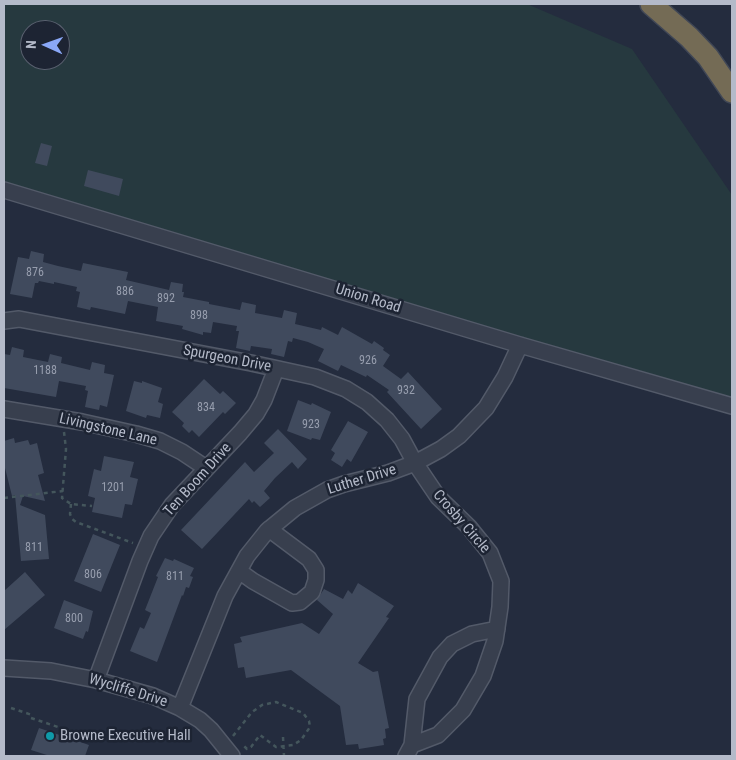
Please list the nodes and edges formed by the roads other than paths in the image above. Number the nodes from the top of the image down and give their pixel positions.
1 (651, 4) edge
2 (732, 92) edge
3 (4, 190) edge
4 (4, 321) edge
5 (520, 345) junction
6 (276, 369) junction
7 (732, 406) edge
8 (4, 409) edge
9 (415, 463) junction
10 (206, 468) junction
11 (268, 530) junction
12 (239, 570) junction
13 (497, 629) junction
14 (4, 668) edge
15 (96, 680) junction
16 (180, 708) junction
17 (409, 751) edge
18 (232, 756) edge

1 - 2 highway
3 - 5 street, Union Road
4 - 6 street, Spurgeon Drive
5 - 7 street, Union Road
5 - 9 street, Luther Drive
6 - 9 street, Spurgeon Drive
6 - 10 street, Ten Boom Drive
8 - 10 street, Livingstone Lane
9 - 11 street, Luther Drive
9 - 13 street, Crosby Circle
10 - 15 street, Ten Boom Drive
11 - 12 street, Luther Drive
11 - 12 street
12 - 16 street, Luther Drive
13 - 17 street, Crosby Circle
13 - 17 street
14 - 15 street, Wycliffe Drive
15 - 16 street, Wycliffe Drive
16 - 18 street, Wycliffe Drive

